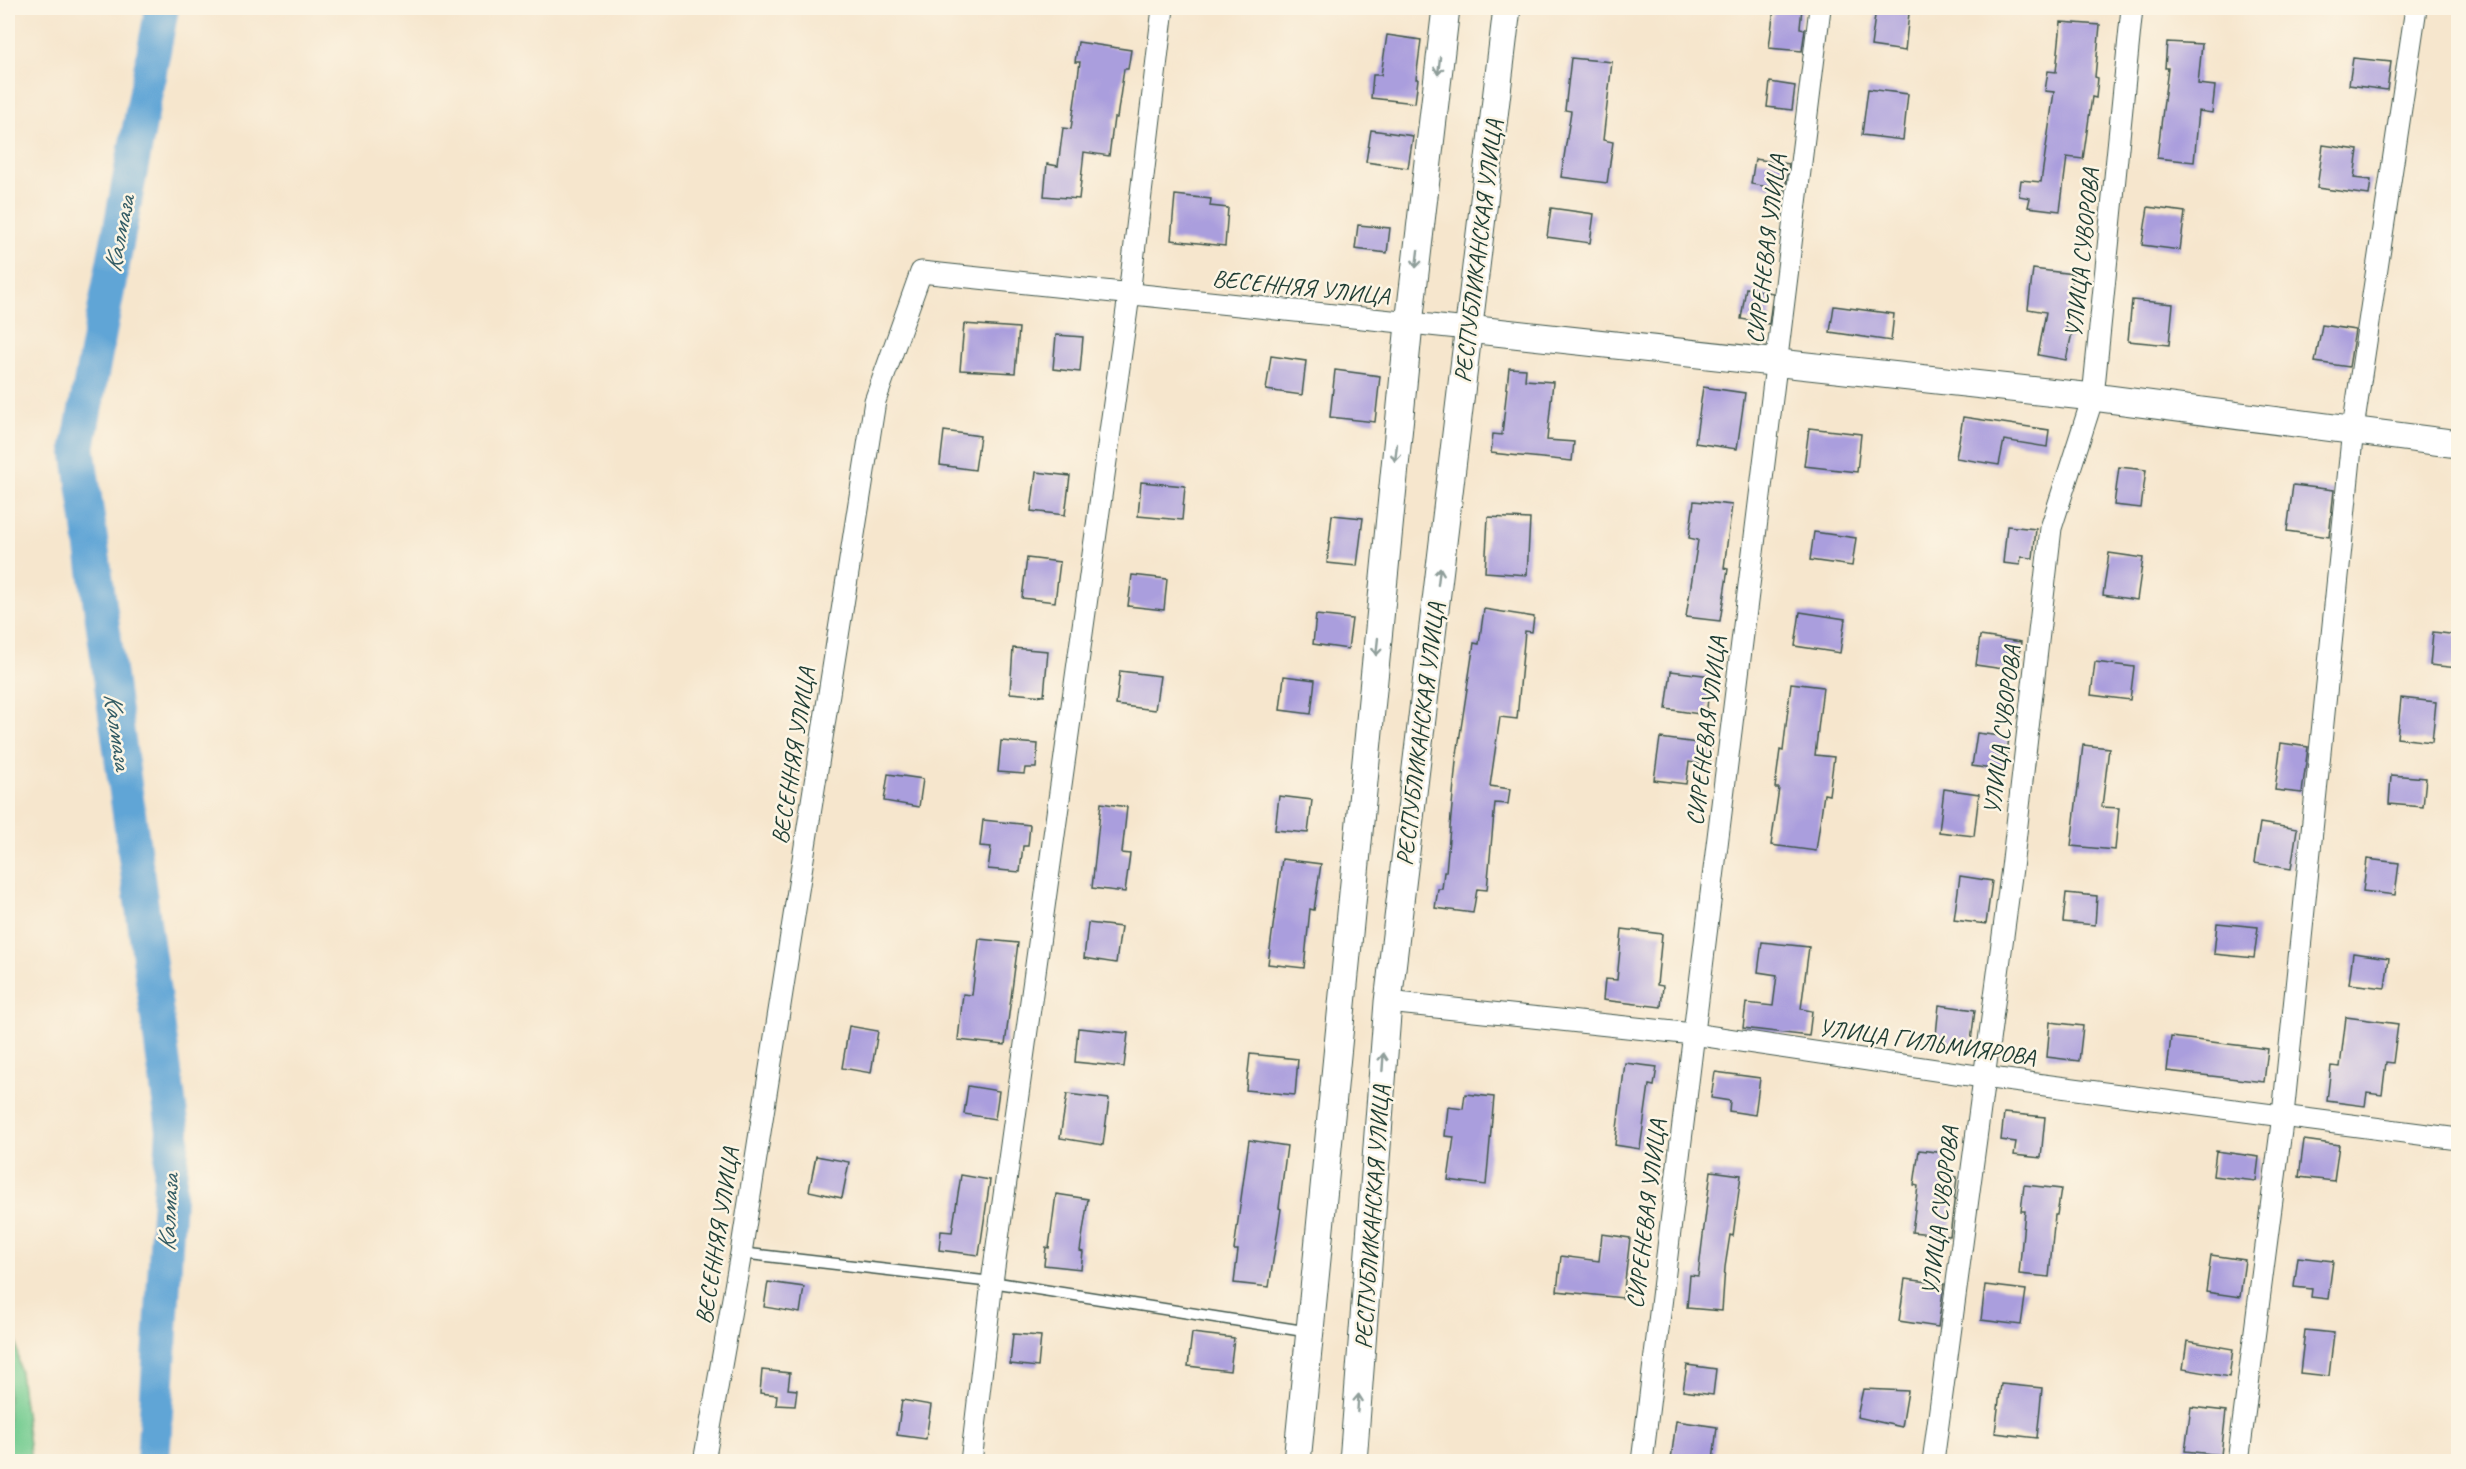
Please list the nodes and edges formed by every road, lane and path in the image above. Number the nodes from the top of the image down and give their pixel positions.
1 (1163, 8) edge
2 (1446, 8) edge
3 (1507, 8) edge
4 (1820, 8) edge
5 (2132, 8) edge
6 (2416, 8) edge
7 (1129, 295) junction
8 (1409, 324) junction
9 (1468, 329) junction
10 (1778, 363) junction
11 (2093, 397) junction
12 (2353, 429) junction
13 (2458, 444) edge
14 (1388, 1002) junction
15 (1693, 1034) junction
16 (1983, 1077) junction
17 (2283, 1115) junction
18 (2458, 1139) edge
19 (741, 1253) junction
20 (992, 1282) junction
21 (1310, 1332) junction
22 (705, 1461) edge
23 (971, 1461) edge
24 (1297, 1461) edge
25 (1353, 1461) edge
26 (1642, 1461) edge
27 (1933, 1461) edge
28 (2238, 1461) edge

1 - 7 street
2 -> 8 street, РЕСПУБЛИКАНСКАЯ УЛИЦА
3 - 9 street, РЕСПУБЛИКАНСКАЯ УЛИЦА
4 - 10 street, СИРЕНЕВАЯ УЛИЦА
5 - 11 street, УЛИЦА СУВОРОВА
6 - 12 street
7 - 8 street, ВЕСЕННЯЯ УЛИЦА
7 - 19 street, ВЕСЕННЯЯ УЛИЦА
7 - 20 street
8 - 9 street, ВЕСЕННЯЯ УЛИЦА
8 -> 21 street, РЕСПУБЛИКАНСКАЯ УЛИЦА
9 - 10 street
14 -> 9 street, РЕСПУБЛИКАНСКАЯ УЛИЦА
10 - 11 street
10 - 15 street, СИРЕНЕВАЯ УЛИЦА
11 - 12 street
11 - 16 street, УЛИЦА СУВОРОВА
12 - 13 street
12 - 17 street
14 - 15 street, УЛИЦА ГИЛЬМИЯРОВА
25 -> 14 street, РЕСПУБЛИКАНСКАЯ УЛИЦА
15 - 16 street, УЛИЦА ГИЛЬМИЯРОВА
15 - 26 street, СИРЕНЕВАЯ УЛИЦА
16 - 17 street, УЛИЦА ГИЛЬМИЯРОВА
16 - 27 street, УЛИЦА СУВОРОВА
17 - 18 street, УЛИЦА ГИЛЬМИЯРОВА
17 - 28 street
19 - 20 lane
19 - 22 street, ВЕСЕННЯЯ УЛИЦА
20 - 21 lane
20 - 23 street
21 - 24 street, РЕСПУБЛИКАНСКАЯ УЛИЦА

